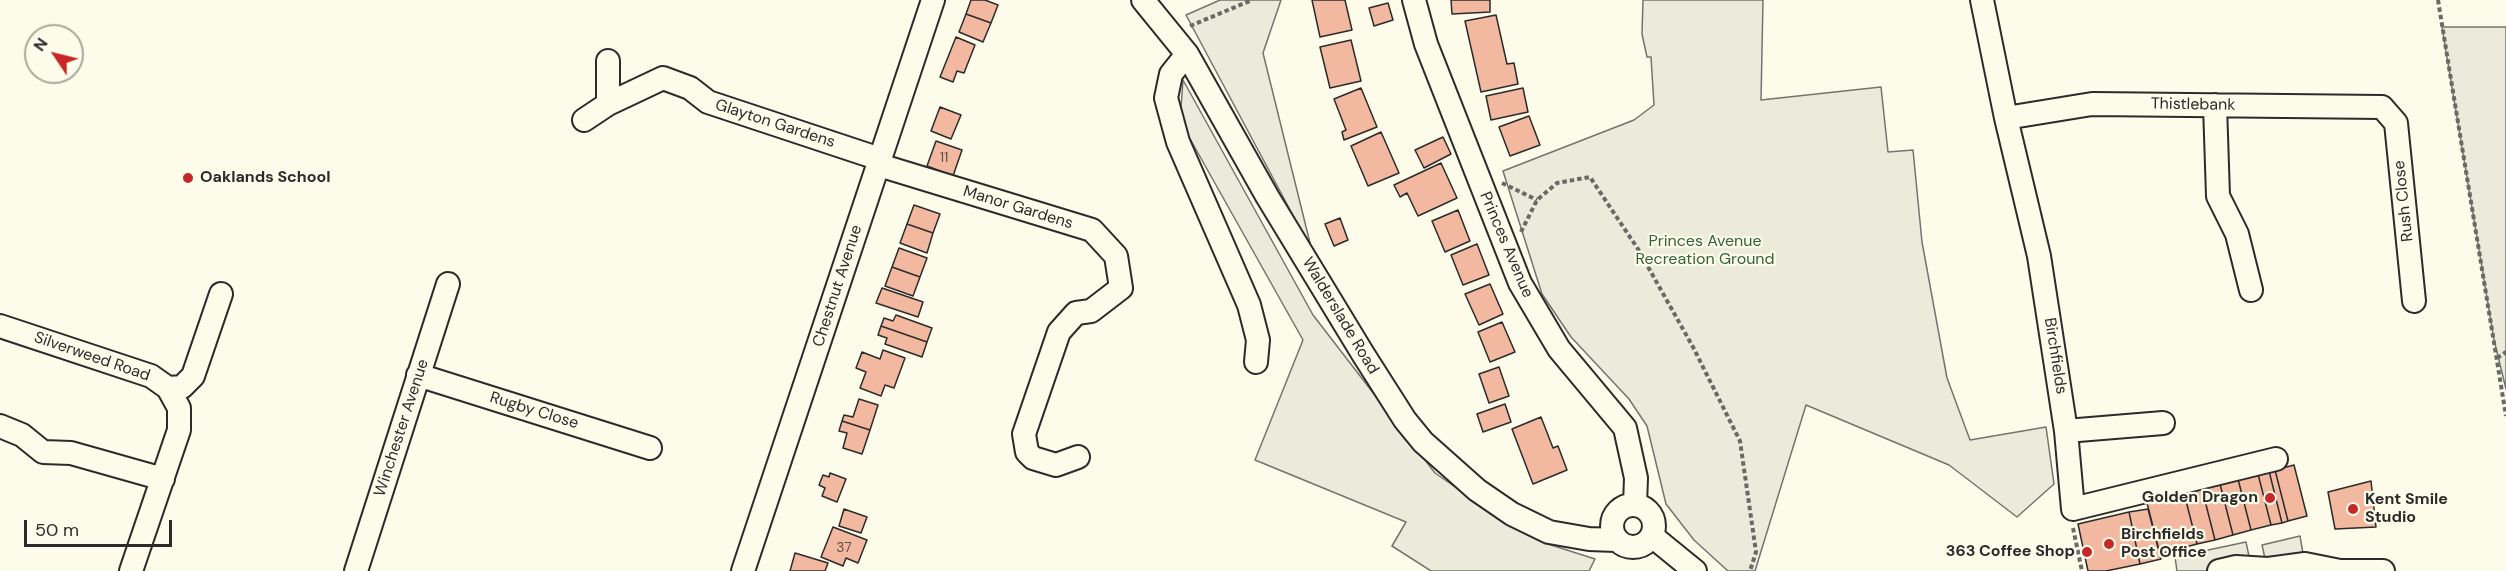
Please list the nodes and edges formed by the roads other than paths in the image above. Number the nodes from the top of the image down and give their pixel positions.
1 (933, 0) edge
2 (1143, 0) edge
3 (1414, 0) edge
4 (1982, 0) edge
5 (1187, 54) junction
6 (608, 61) dead end
7 (608, 104) junction
8 (2215, 105) junction
9 (2382, 107) joint
10 (2006, 118) junction
11 (584, 120) dead end
12 (879, 162) junction
13 (448, 284) dead end
14 (2251, 290) dead end
15 (220, 294) dead end
16 (2414, 301) dead end
17 (0, 326) edge
18 (1256, 362) dead end
19 (418, 375) junction
20 (168, 388) junction
21 (2163, 423) dead end
22 (0, 426) edge
23 (2066, 431) junction
24 (650, 448) dead end
25 (1078, 457) dead end
26 (2276, 459) dead end
27 (163, 479) junction
28 (1635, 505) junction
29 (1652, 537) junction
30 (1616, 540) junction
31 (131, 571) edge
32 (356, 571) edge
33 (743, 571) edge
34 (1695, 571) edge
35 (2219, 571) edge
36 (2383, 571) edge

1 - 12 street, Chestnut Avenue
2 - 5 street, Walderslade Road
3 - 28 street, Princes Avenue
4 - 10 street, Birchfields
5 - 18 street
5 - 30 street, Walderslade Road
6 - 7 street
7 - 11 street, Glayton Gardens
7 - 12 street, Glayton Gardens
8 - 9 street, Thistlebank
8 - 10 street, Thistlebank
8 - 14 street
9 - 16 street, Rush Close
10 - 23 street, Birchfields
12 - 25 street, Manor Gardens
12 - 33 street, Chestnut Avenue
13 - 19 street, Winchester Avenue
15 - 20 street
17 - 20 street, Silverweed Road
19 - 24 street, Rugby Close
19 - 32 street, Winchester Avenue
20 - 27 street, Silverweed Road
21 - 23 street
22 - 27 street
23 - 26 street, Birchfields
27 - 31 street, Silverweed Road
28 - 29 street
28 - 30 street
29 - 30 street
29 - 34 street
35 - 36 street

